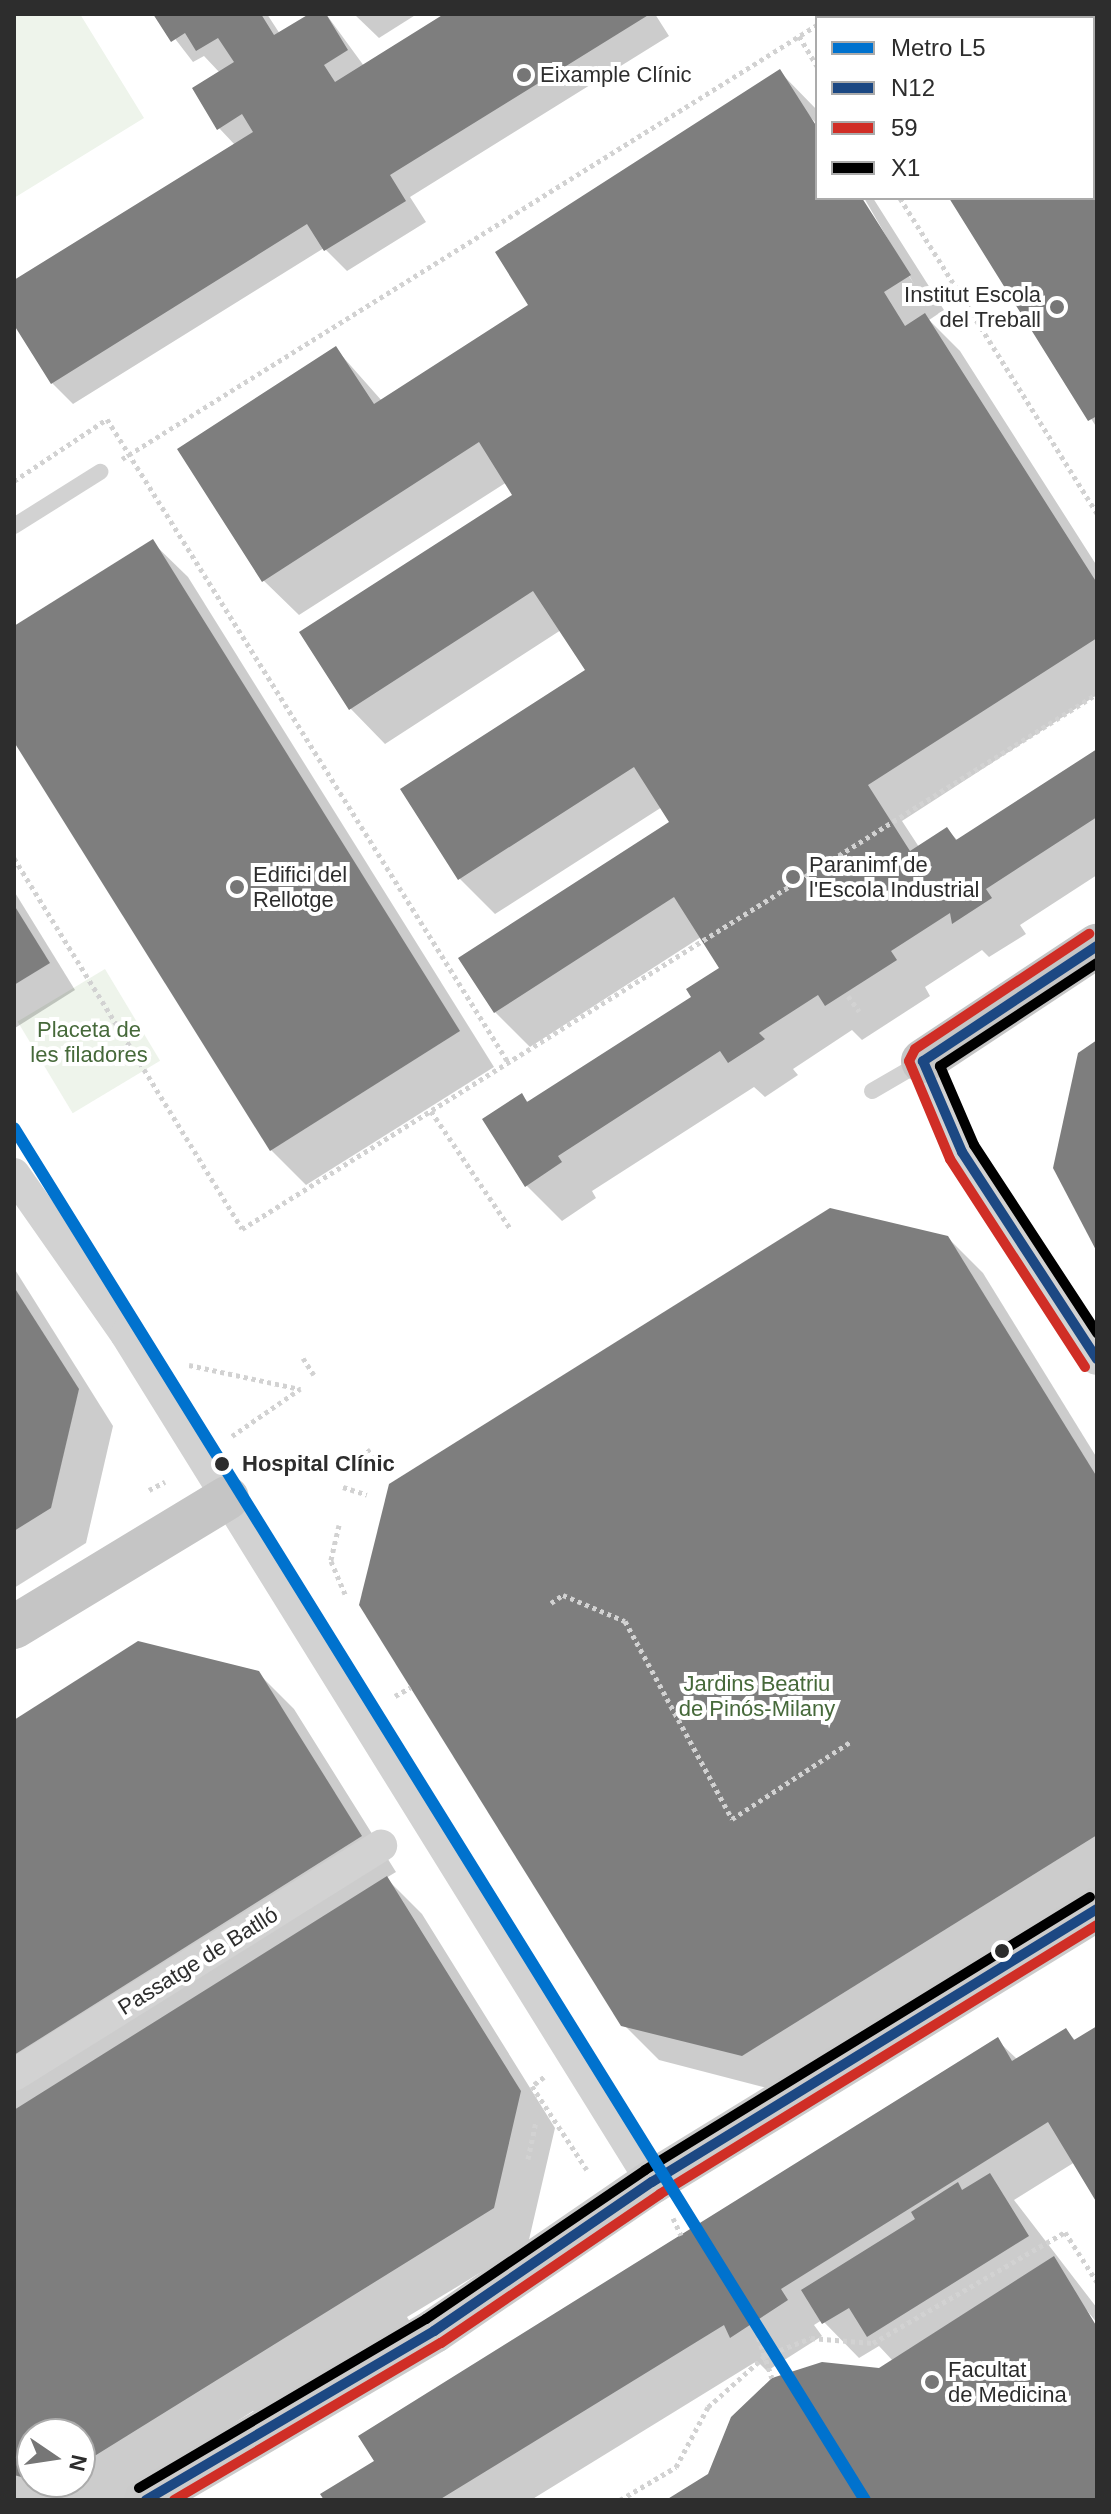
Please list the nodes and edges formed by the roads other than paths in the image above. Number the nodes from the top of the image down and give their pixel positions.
1 (100, 472) road end
2 (14, 526) edge
3 (1097, 946) edge
4 (923, 1061) junction
5 (872, 1091) dead end
6 (14, 1174) edge
7 (1097, 1359) edge
8 (227, 1498) junction
9 (14, 1627) edge
10 (381, 1846) dead end
11 (1097, 1909) edge
12 (14, 2075) edge
13 (662, 2199) junction
14 (146, 2500) edge

1 - 2 lane
3 - 4 main road
4 - 5 lane
4 - 7 street
6 - 8 street
8 - 9 main road
8 - 13 street
10 - 12 street, Passatge de Batlló
11 - 13 street
13 - 14 street

